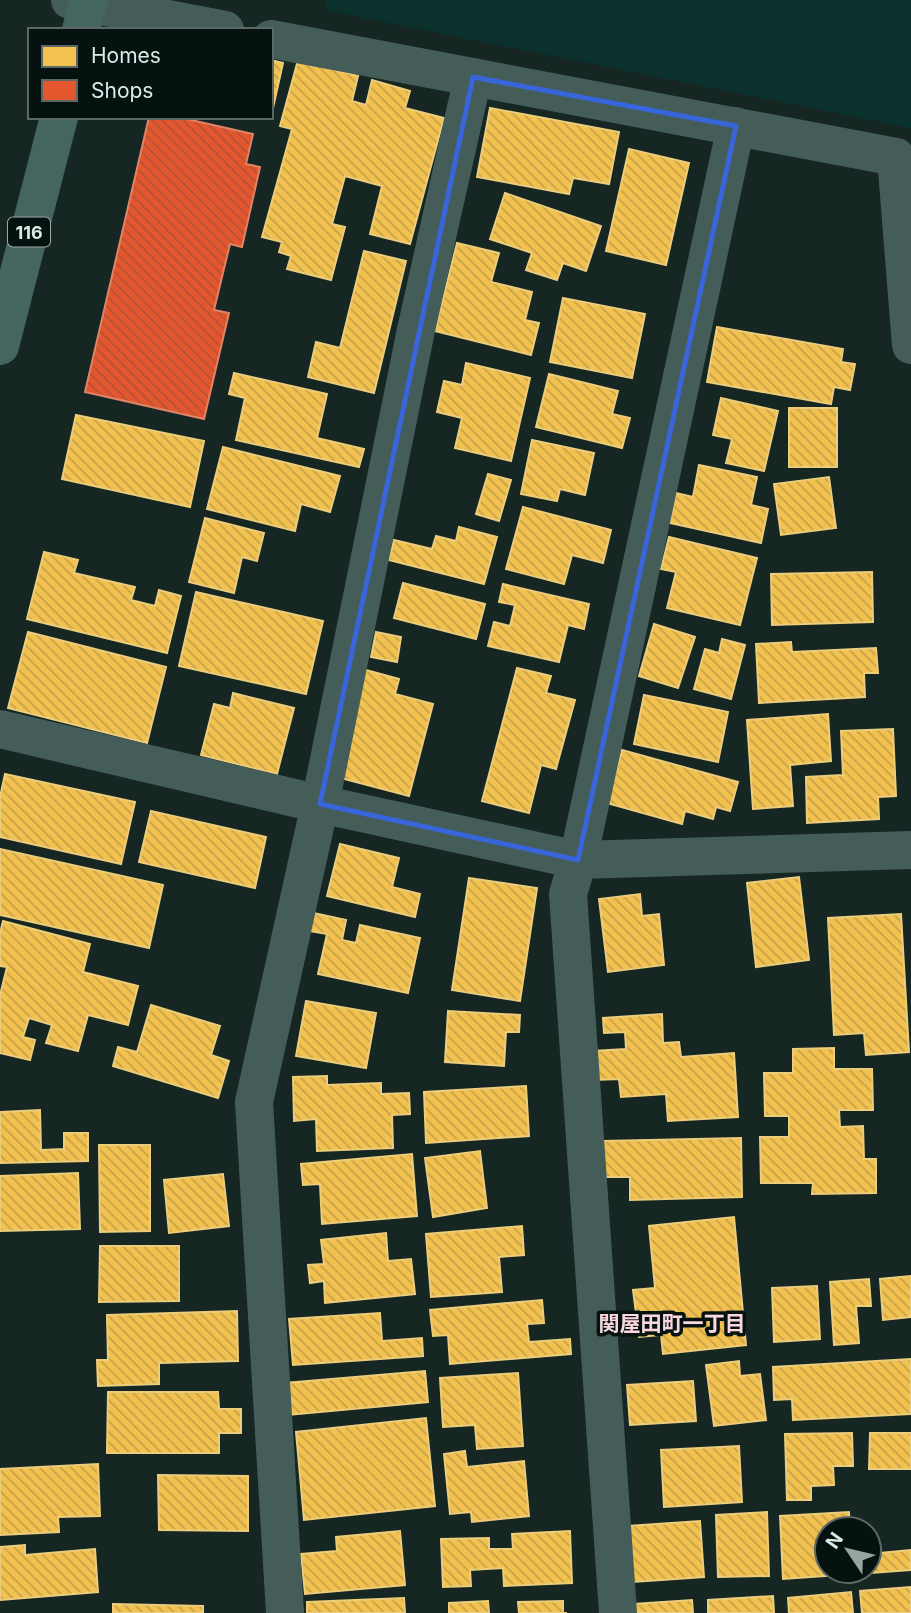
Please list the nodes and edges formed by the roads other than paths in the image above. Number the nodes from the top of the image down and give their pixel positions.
1 (82, 8) edge
2 (212, 28) edge
3 (273, 38) edge
4 (473, 77) junction
5 (58, 119) edge
6 (736, 126) junction
7 (911, 345) edge
8 (0, 346) edge
9 (0, 729) edge
10 (320, 804) junction
11 (911, 850) edge
12 (578, 859) junction
13 (285, 1613) edge
14 (618, 1613) edge

1 - 2 street
3 - 4 street
4 - 6 street
4 - 10 street
5 - 8 highway, 116
6 - 7 street
6 - 12 street
9 - 10 street
10 - 12 street
10 - 13 street
11 - 12 street
12 - 14 street

